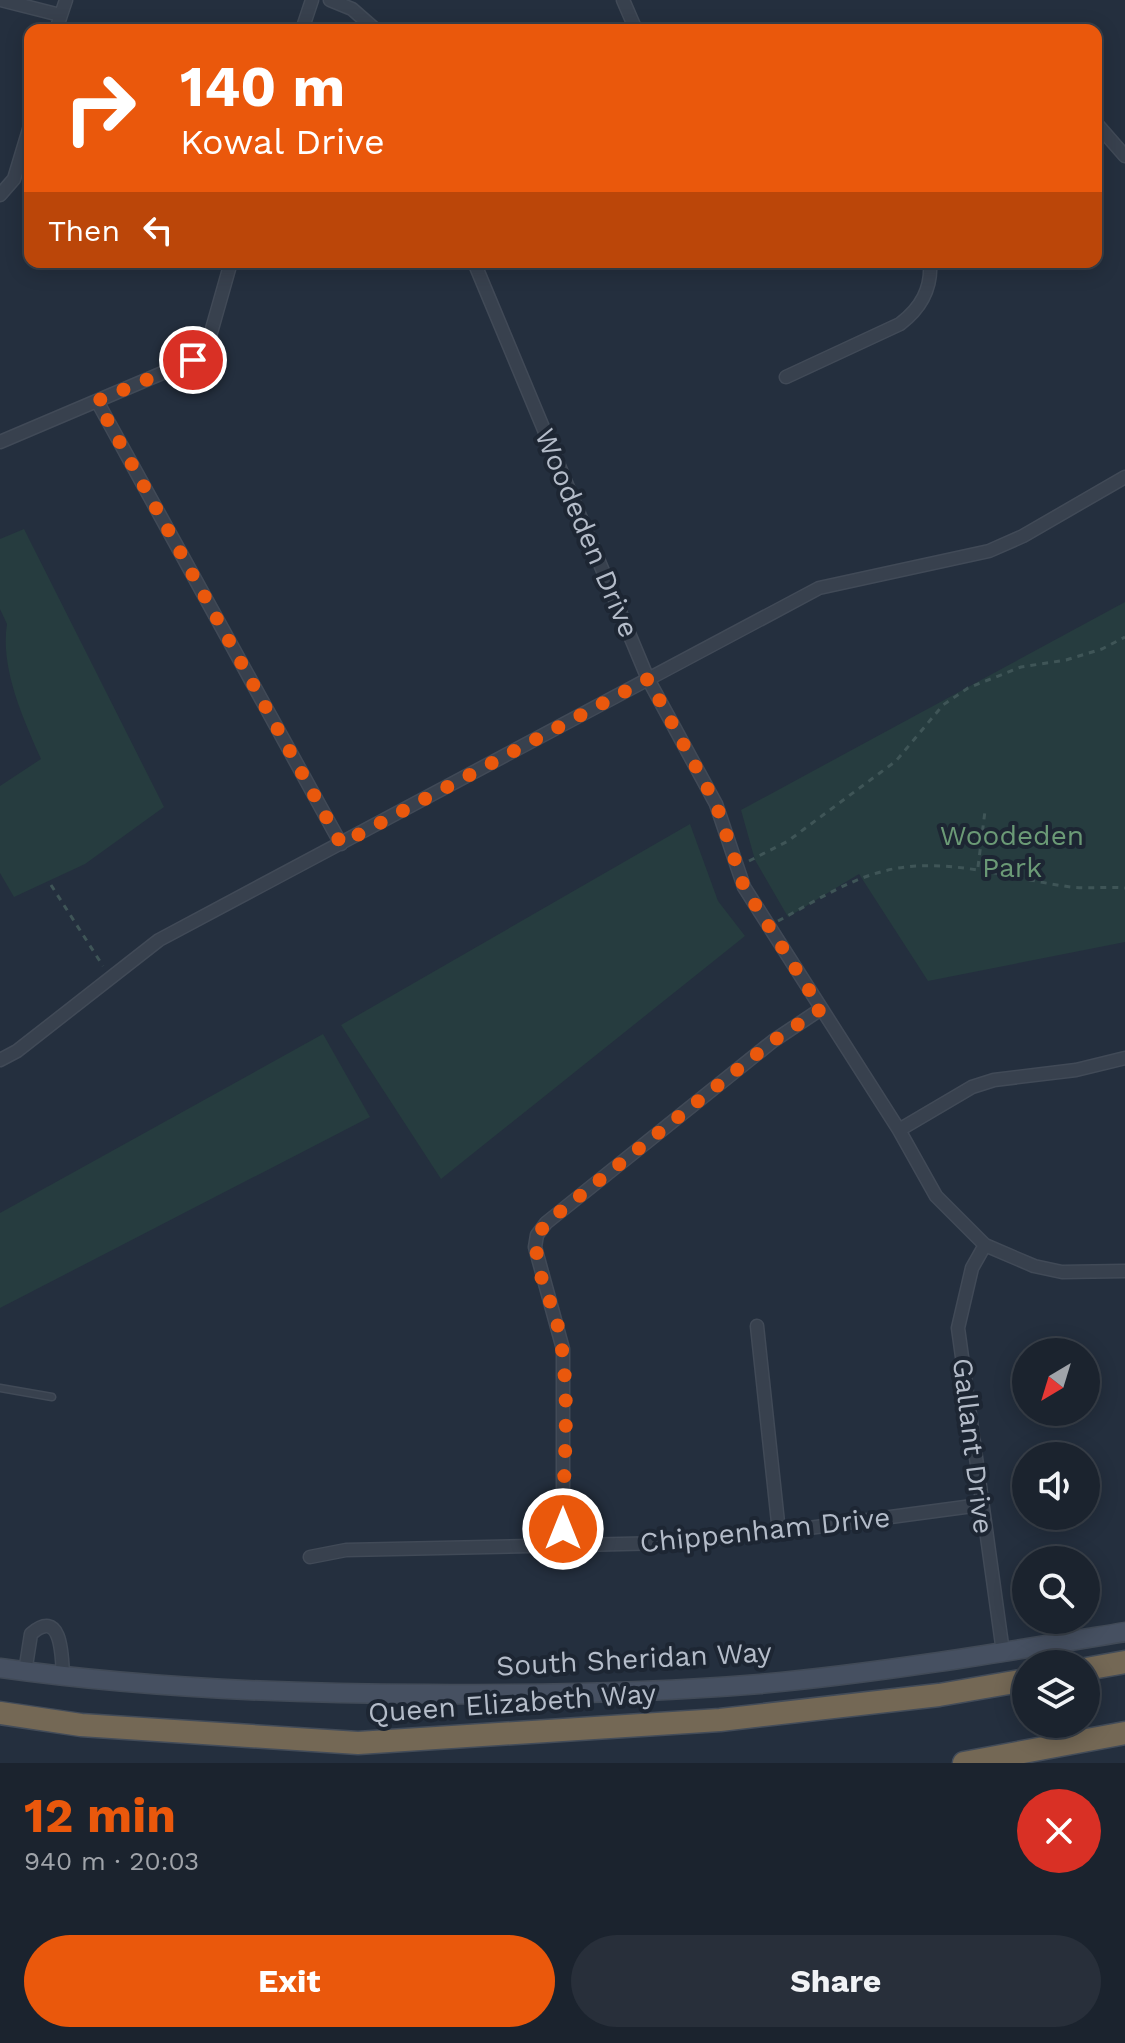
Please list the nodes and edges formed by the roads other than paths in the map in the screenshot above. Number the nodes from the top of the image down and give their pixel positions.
1 (1, 0) edge
2 (66, 0) edge
3 (312, 0) edge
4 (330, 0) edge
5 (623, 0) edge
6 (60, 15) junction
7 (58, 24) edge
8 (304, 24) edge
9 (369, 24) edge
10 (633, 24) edge
11 (1102, 130) edge
12 (24, 146) edge
13 (1125, 156) edge
14 (0, 195) edge
15 (229, 268) edge
16 (477, 268) edge
17 (930, 268) edge
18 (786, 377) dead end
19 (97, 401) junction
20 (0, 442) edge
21 (1125, 477) edge
22 (648, 679) junction
23 (341, 844) junction
24 (821, 1009) junction
25 (1125, 1058) edge
26 (0, 1060) edge
27 (899, 1130) junction
28 (985, 1245) junction
29 (1125, 1271) edge
30 (757, 1326) dead end
31 (0, 1388) edge
32 (52, 1397) dead end
33 (980, 1505) junction
34 (779, 1532) junction
35 (563, 1546) junction
36 (310, 1557) dead end
37 (1125, 1632) edge
38 (1003, 1652) junction
39 (1125, 1662) edge
40 (1100, 1666) edge
41 (0, 1668) edge
42 (25, 1672) junction
43 (63, 1677) junction
44 (1012, 1682) edge
45 (0, 1713) edge
46 (1125, 1733) edge
47 (964, 1763) edge

1 - 6 street
2 - 6 street
3 - 8 street
4 - 9 street
5 - 10 street
6 - 7 street
11 - 13 street
12 - 14 street
15 - 19 street
16 - 22 street, Woodeden Drive
17 - 18 street
19 - 20 street
19 - 23 street
21 - 22 street
22 - 23 street
22 - 24 street, Woodeden Drive
23 - 26 street
24 - 27 street, Woodeden Drive
24 - 35 street
25 - 27 street
27 - 28 street, Woodeden Drive
28 - 29 street, Woodeden Drive
28 - 33 street, Gallant Drive
30 - 34 street
31 - 32 lane
33 - 34 street, Chippenham Drive
33 - 38 street, Gallant Drive
34 - 35 street, Chippenham Drive
35 - 36 street, Chippenham Drive
37 - 38 street, South Sheridan Way
38 - 43 street, South Sheridan Way
39 - 40 highway
41 - 42 street, South Sheridan Way
42 - 43 street, South Sheridan Way
42 - 43 street
44 - 45 highway, Queen Elizabeth Way
46 - 47 highway

